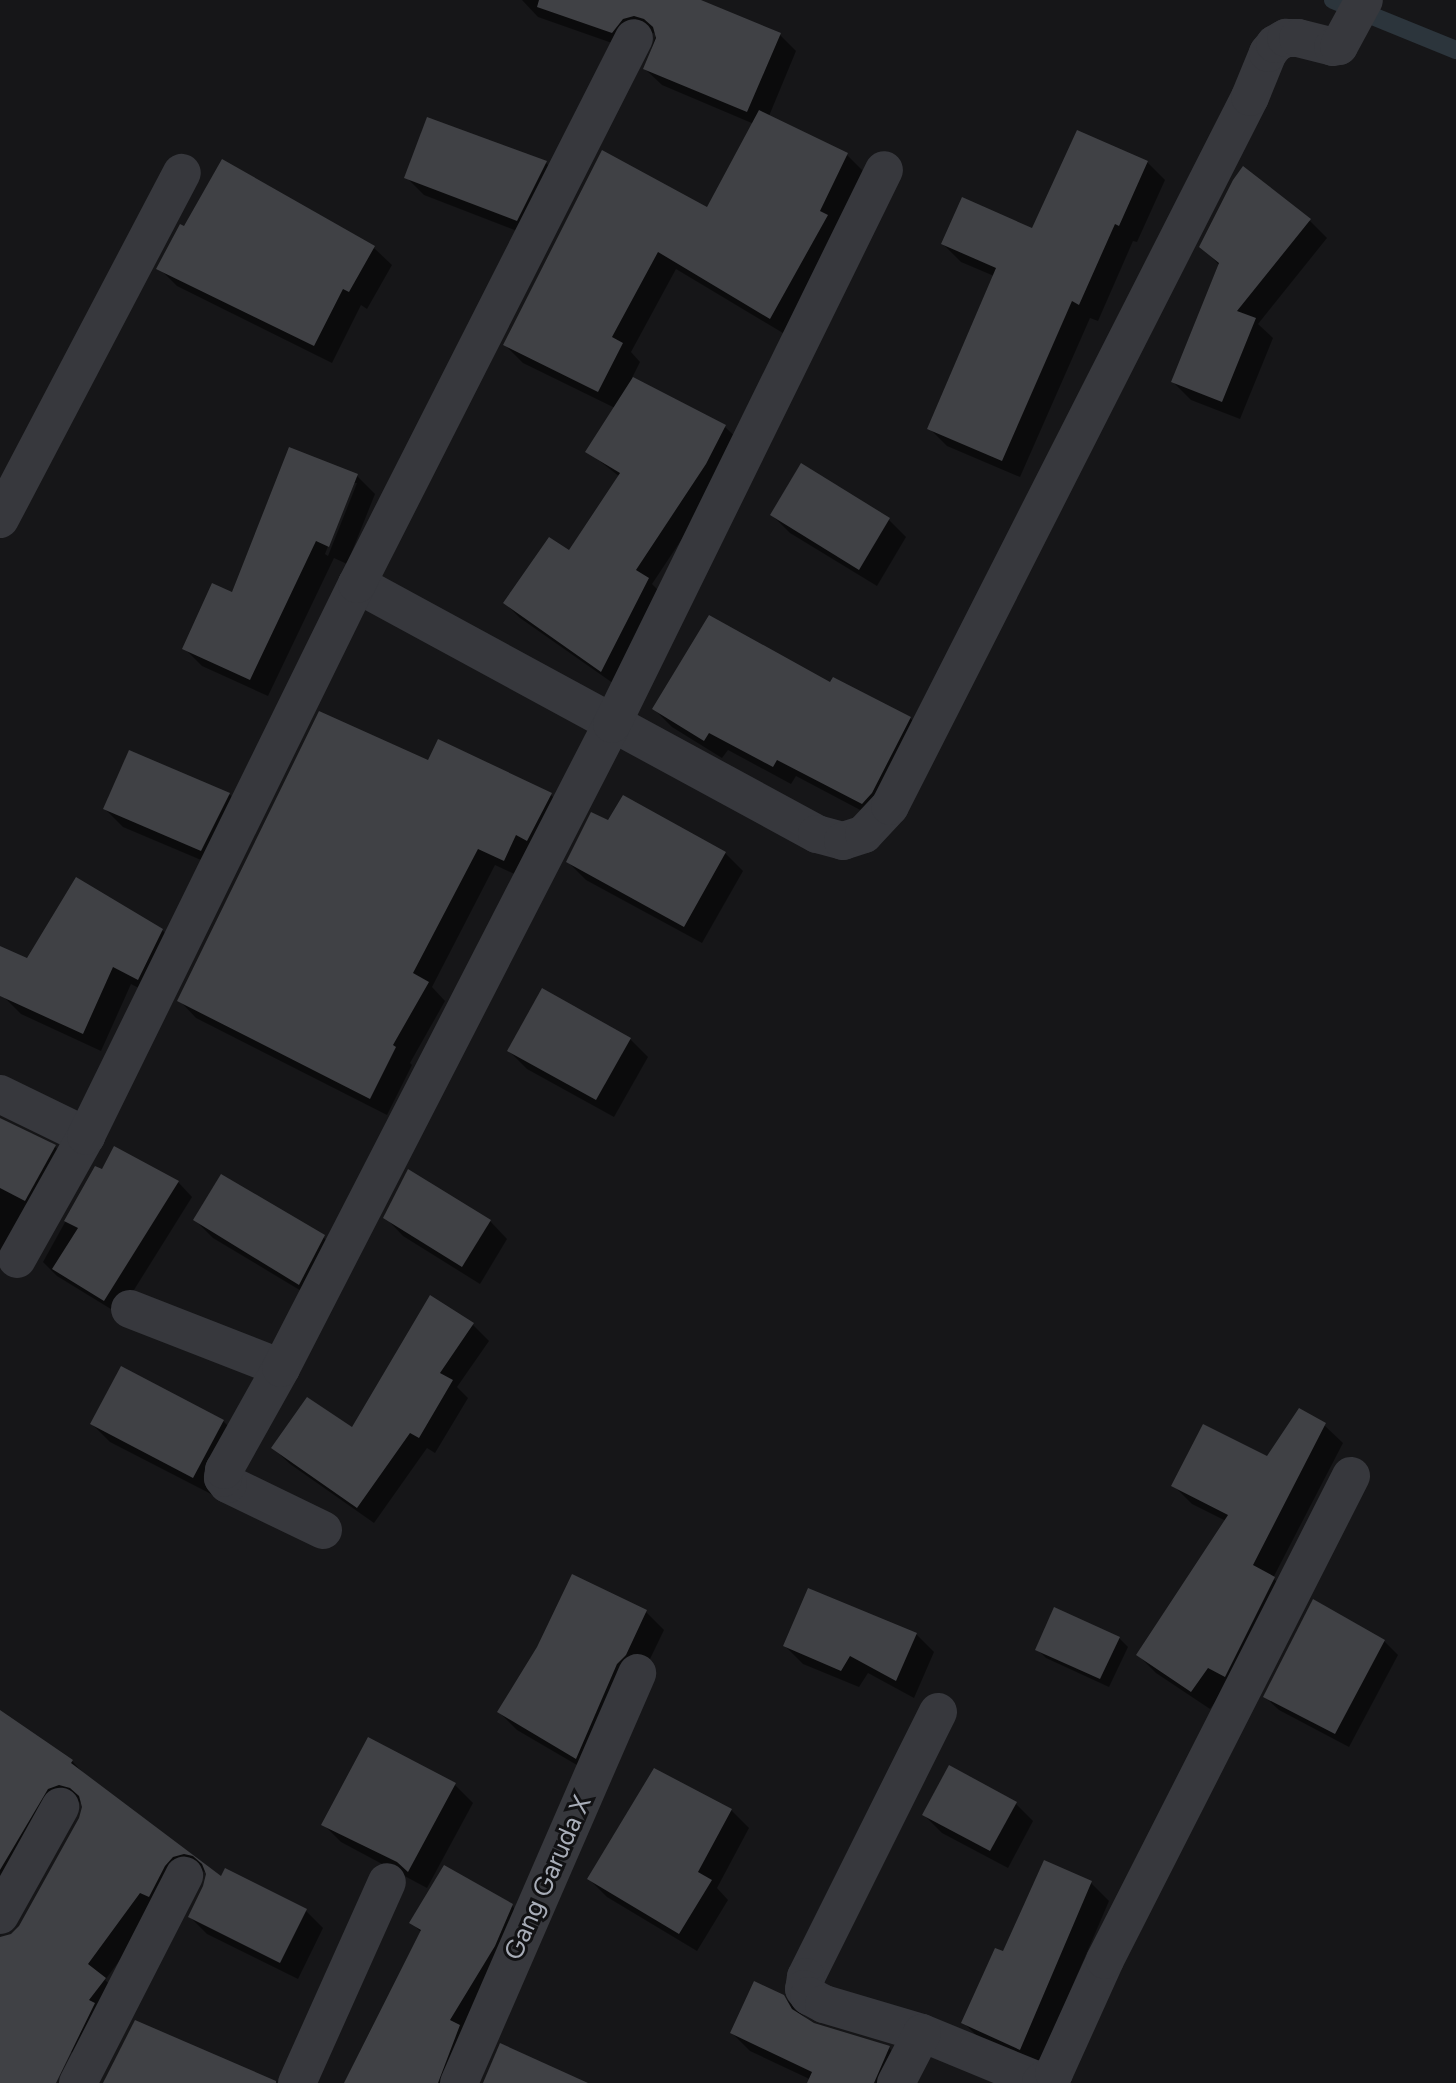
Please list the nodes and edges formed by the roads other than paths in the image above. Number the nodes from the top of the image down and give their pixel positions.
1 (1356, 16) edge
2 (634, 38) dead end
3 (884, 170) dead end
4 (182, 173) dead end
5 (0, 519) edge
6 (357, 584) junction
7 (612, 724) junction
8 (0, 1094) edge
9 (86, 1136) junction
10 (17, 1259) dead end
11 (131, 1309) dead end
12 (281, 1367) junction
13 (1351, 1476) dead end
14 (323, 1530) dead end
15 (637, 1673) dead end
16 (938, 1712) dead end
17 (60, 1807) dead end
18 (184, 1875) dead end
19 (387, 1882) dead end
20 (0, 1915) edge
21 (922, 2033) junction
22 (78, 2083) edge
23 (297, 2083) edge
24 (459, 2083) edge
25 (896, 2083) edge

1 - 7 street
2 - 6 street
3 - 7 street
4 - 5 street
6 - 7 street
6 - 9 street
7 - 12 street
8 - 9 street
9 - 10 street
11 - 12 street
12 - 14 street
13 - 21 street
15 - 24 street, Gang Garuda X
16 - 21 street
17 - 20 street
18 - 22 street
19 - 23 street
21 - 25 street

